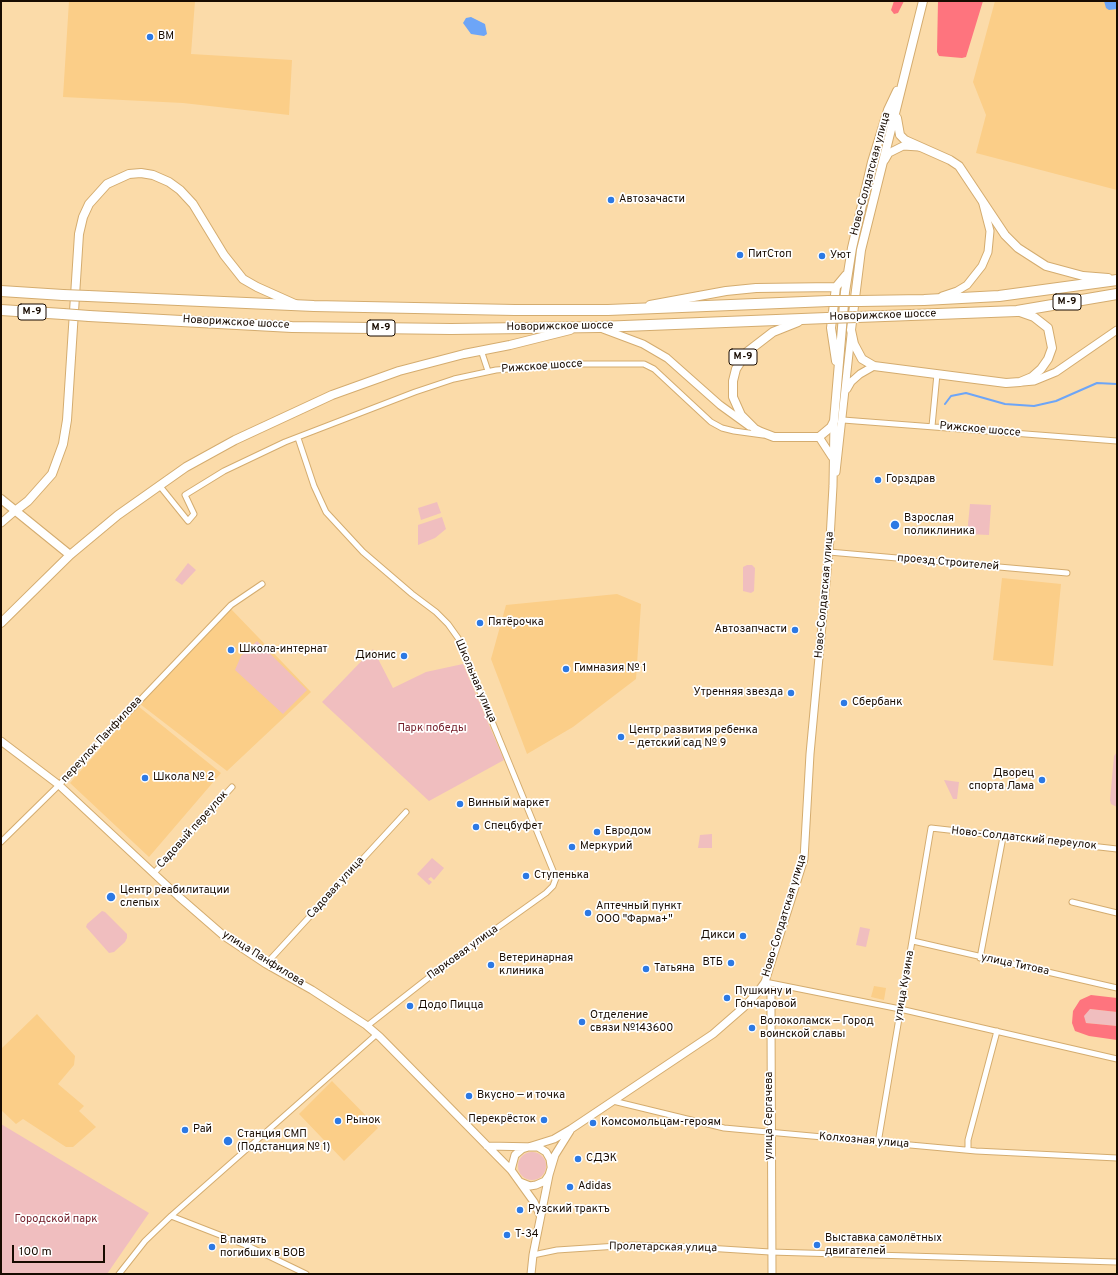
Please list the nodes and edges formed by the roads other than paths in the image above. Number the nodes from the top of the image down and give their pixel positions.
1 (923, 1) edge
2 (902, 81) junction
3 (896, 111) junction
4 (923, 148) junction
5 (884, 163) junction
6 (982, 202) junction
7 (847, 274) junction
8 (1117, 280) edge
9 (836, 287) junction
10 (1, 291) edge
11 (1117, 294) edge
12 (924, 300) junction
13 (297, 305) junction
14 (1, 310) edge
15 (608, 310) junction
16 (1017, 311) junction
17 (812, 318) junction
18 (584, 327) junction
19 (599, 327) junction
20 (851, 330) junction
21 (1117, 330) edge
22 (481, 350) junction
23 (874, 366) junction
24 (838, 370) junction
25 (488, 371) junction
26 (937, 374) junction
27 (1020, 382) junction
28 (846, 393) junction
29 (843, 420) junction
30 (834, 421) junction
31 (932, 426) junction
32 (755, 429) junction
33 (774, 437) junction
34 (819, 437) junction
35 (298, 438) junction
36 (1117, 441) edge
37 (833, 458) junction
38 (159, 485) junction
39 (833, 486) junction
40 (1, 499) edge
41 (15, 512) junction
42 (1, 523) edge
43 (829, 552) junction
44 (70, 555) junction
45 (1067, 573) dead end
46 (262, 584) dead end
47 (1, 623) edge
48 (1, 741) edge
49 (59, 785) junction
50 (232, 787) dead end
51 (406, 812) dead end
52 (931, 828) joint
53 (1003, 837) junction
54 (1, 842) edge
55 (1117, 849) edge
56 (154, 873) junction
57 (556, 878) joint
58 (1072, 902) dead end
59 (1117, 913) edge
60 (913, 941) junction
61 (980, 958) junction
62 (266, 964) junction
63 (765, 982) junction
64 (1117, 988) edge
65 (900, 1010) junction
66 (367, 1026) junction
67 (997, 1031) junction
68 (376, 1034) junction
69 (1117, 1059) edge
70 (613, 1101) junction
71 (571, 1129) junction
72 (770, 1132) junction
73 (878, 1143) junction
74 (487, 1146) junction
75 (530, 1146) junction
76 (968, 1150) junction
77 (1117, 1158) edge
78 (511, 1170) junction
79 (550, 1171) junction
80 (519, 1182) junction
81 (540, 1215) junction
82 (171, 1216) junction
83 (770, 1252) junction
84 (533, 1255) junction
85 (1117, 1262) edge
86 (119, 1274) edge
87 (306, 1274) edge
88 (531, 1274) edge
89 (772, 1274) edge

1 - 2 main road, Ново-Солдатская улица
2 - 3 main road, Ново-Солдатская улица
2 - 7 main road, Ново-Солдатская улица
3 - 4 main road
3 - 5 main road, Ново-Солдатская улица
4 - 5 main road
4 - 6 main road
5 - 20 main road, Ново-Солдатская улица
6 - 8 main road
6 - 12 main road
7 - 9 main road
7 - 24 main road, Ново-Солдатская улица
8 - 12 highway, Новорижское шоссе / М-9
9 - 15 main road
9 - 24 main road
10 - 13 highway, Новорижское шоссе / М-9, bridge
11 - 16 highway, Новорижское шоссе / М-9
12 - 15 highway, Новорижское шоссе / М-9, bridge
13 - 15 highway, Новорижское шоссе / М-9
13 - 41 main road
14 - 18 highway, Новорижское шоссе / М-9, bridge
16 - 17 highway, Новорижское шоссе / М-9, bridge
16 - 27 main road
17 - 19 highway, Новорижское шоссе / М-9
17 - 32 main road, М-9
18 - 19 highway, Новорижское шоссе / М-9
18 - 22 main road
19 - 32 main road, М-9
20 - 23 main road
20 - 28 main road, Ново-Солдатская улица
21 - 27 main road
22 - 25 street
22 - 38 main road
23 - 26 main road
23 - 28 main road
24 - 30 main road, Ново-Солдатская улица
25 - 33 street, Рижское шоссе
25 - 35 street, Рижское шоссе
26 - 27 main road
26 - 31 street
28 - 29 main road, Ново-Солдатская улица
29 - 31 street, Рижское шоссе
29 - 39 main road, Ново-Солдатская улица
30 - 34 main road
30 - 37 main road, Ново-Солдатская улица
31 - 36 street, Рижское шоссе
32 - 33 main road, М-9
33 - 34 main road
34 - 37 main road
35 - 38 street, Рижское шоссе
35 - 57 street, Школьная улица
37 - 39 main road, Ново-Солдатская улица
38 - 44 main road
39 - 43 main road, Ново-Солдатская улица
40 - 41 main road
41 - 42 main road
41 - 44 main road
43 - 45 street, проезд Строителей
43 - 63 main road, Ново-Солдатская улица
44 - 47 main road
46 - 49 street, переулок Панфилова
48 - 49 main road, улица Панфилова
49 - 54 street, переулок Панфилова
49 - 56 main road, улица Панфилова
50 - 56 street, Садовый переулок
51 - 62 street, Садовая улица
52 - 53 street, Ново-Солдатский переулок
52 - 60 street, улица Кузина
53 - 55 street, Ново-Солдатский переулок
53 - 61 street
56 - 62 main road, улица Панфилова
57 - 66 street, Парковая улица
58 - 59 street
60 - 61 street, улица Титова
60 - 65 street, улица Кузина
61 - 64 street, улица Титова
62 - 66 main road, улица Панфилова
63 - 65 street
63 - 70 main road, Ново-Солдатская улица
63 - 72 main road, улица Сергачева
65 - 67 street
65 - 73 street, улица Кузина
66 - 68 main road, улица Панфилова
67 - 69 street
67 - 76 street
68 - 74 main road, улица Панфилова
68 - 82 street
70 - 71 main road, Ново-Солдатская улица
70 - 72 street, Колхозная улица
71 - 75 main road, Ново-Солдатская улица
71 - 79 main road, Ново-Солдатская улица
72 - 73 street, Колхозная улица
72 - 83 main road, улица Сергачева
73 - 76 street, Колхозная улица
74 - 75 main road
74 - 78 main road, улица Панфилова
75 - 78 main road
75 - 79 main road
76 - 77 street, Колхозная улица
78 - 80 main road, улица Панфилова
79 - 80 main road
79 - 81 main road
80 - 81 main road, улица Панфилова
81 - 84 main road
82 - 86 street
82 - 87 street
83 - 84 street, Пролетарская улица
83 - 85 street, Пролетарская улица
83 - 89 main road, улица Сергачева
84 - 88 main road

